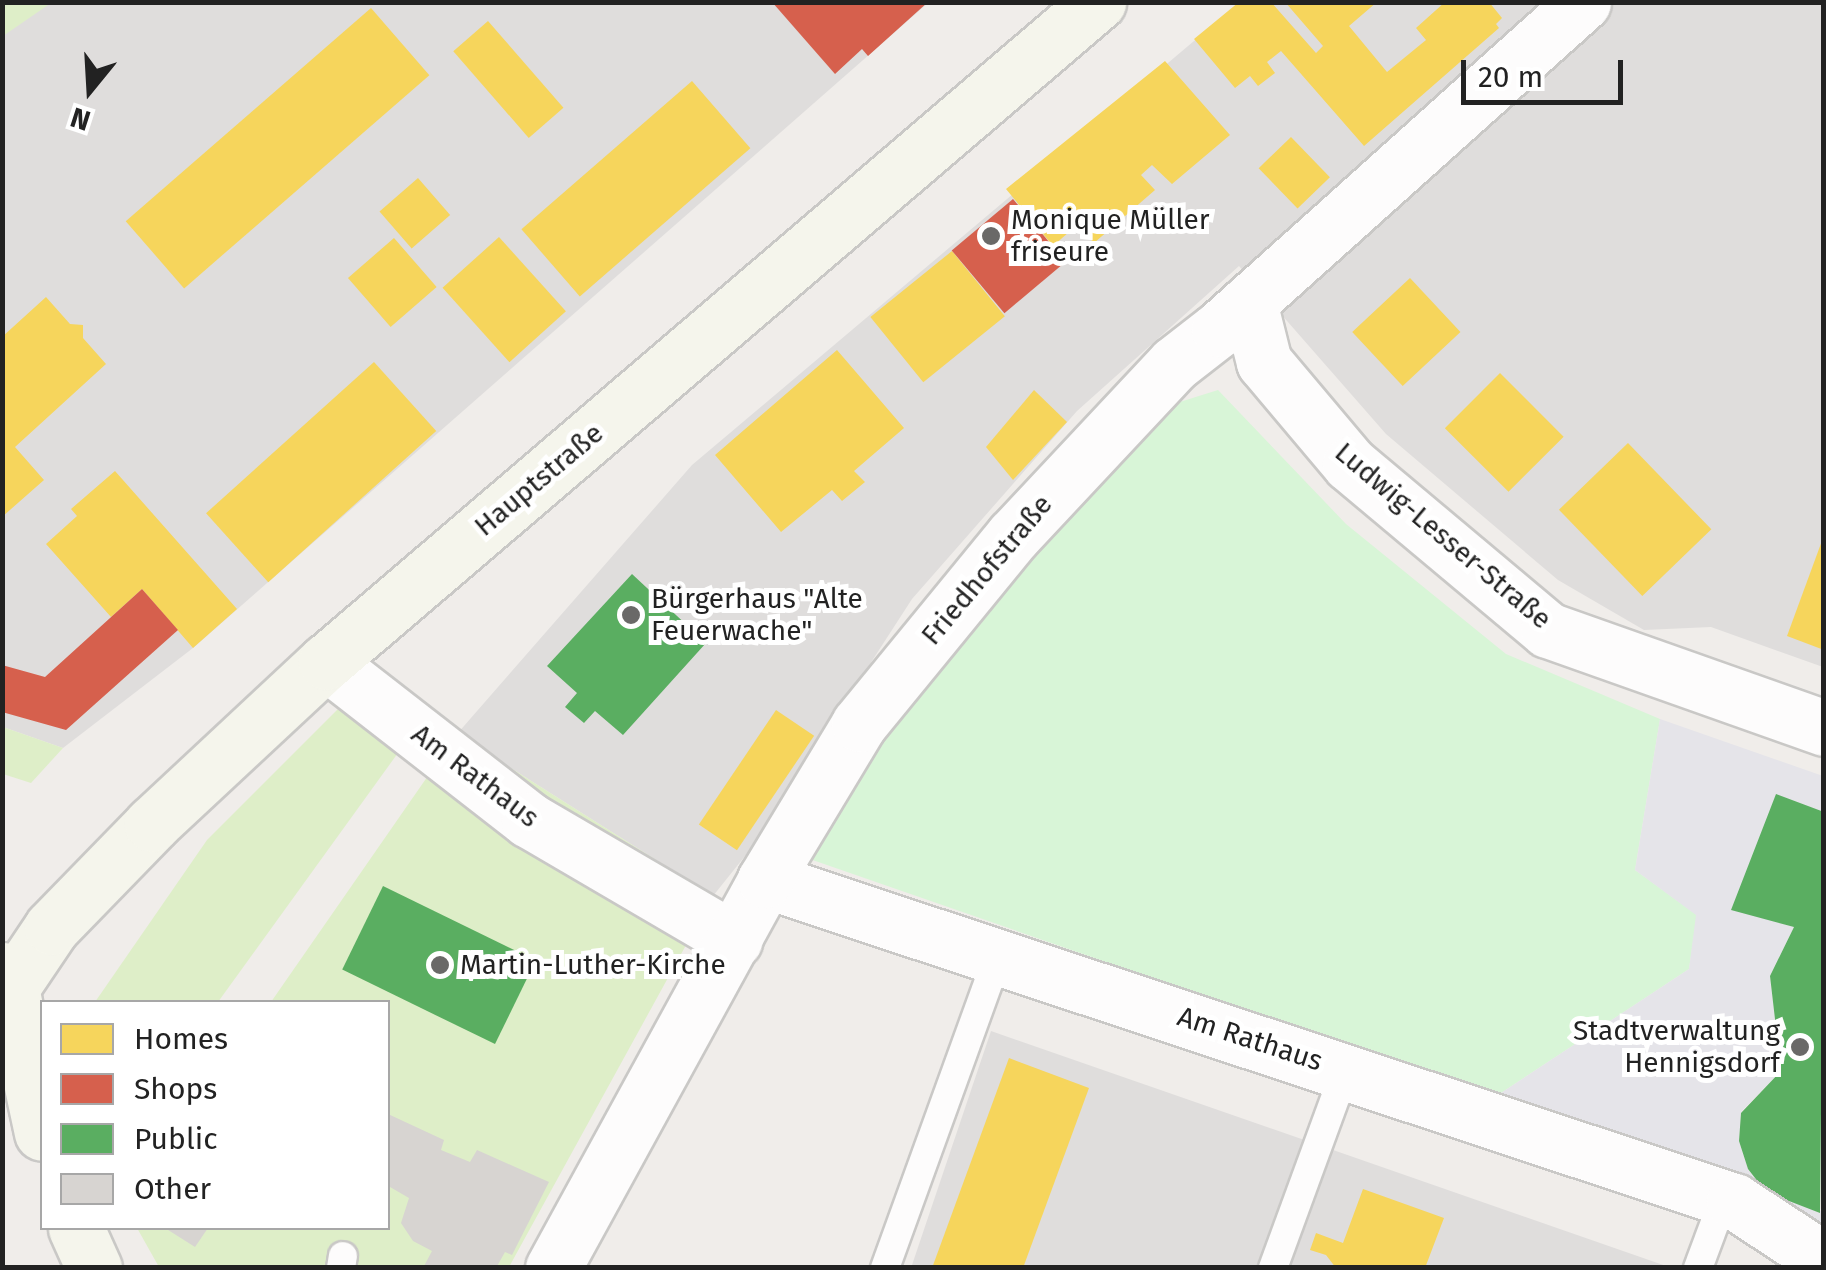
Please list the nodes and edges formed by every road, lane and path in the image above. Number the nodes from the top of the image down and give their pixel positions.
1 (1098, 2) edge
2 (1583, 2) edge
3 (1249, 302) junction
4 (326, 662) junction
5 (1824, 728) edge
6 (765, 880) junction
7 (734, 940) junction
8 (998, 955) junction
9 (5, 988) edge
10 (1345, 1071) junction
11 (40, 1125) edge
12 (1729, 1200) junction
13 (77, 1230) edge
14 (1824, 1260) edge
15 (94, 1268) edge
16 (553, 1268) edge
17 (885, 1268) edge
18 (1273, 1268) edge
19 (1698, 1268) edge

1 - 4 main road, Hauptstraße
2 - 3 street, Friedhofstraße
3 - 5 street, Ludwig-Lesser-Straße
3 - 6 street, Friedhofstraße
4 - 7 street, Am Rathaus
4 - 9 main road, Hauptstraße
6 - 7 street, Friedhofstraße
6 - 8 street, Am Rathaus
7 - 16 street, Friedhofstraße
8 - 10 street, Am Rathaus
8 - 17 lane
9 - 11 main road
10 - 12 street, Am Rathaus
10 - 18 lane
12 - 14 street, Am Rathaus
12 - 19 lane
13 - 15 main road

